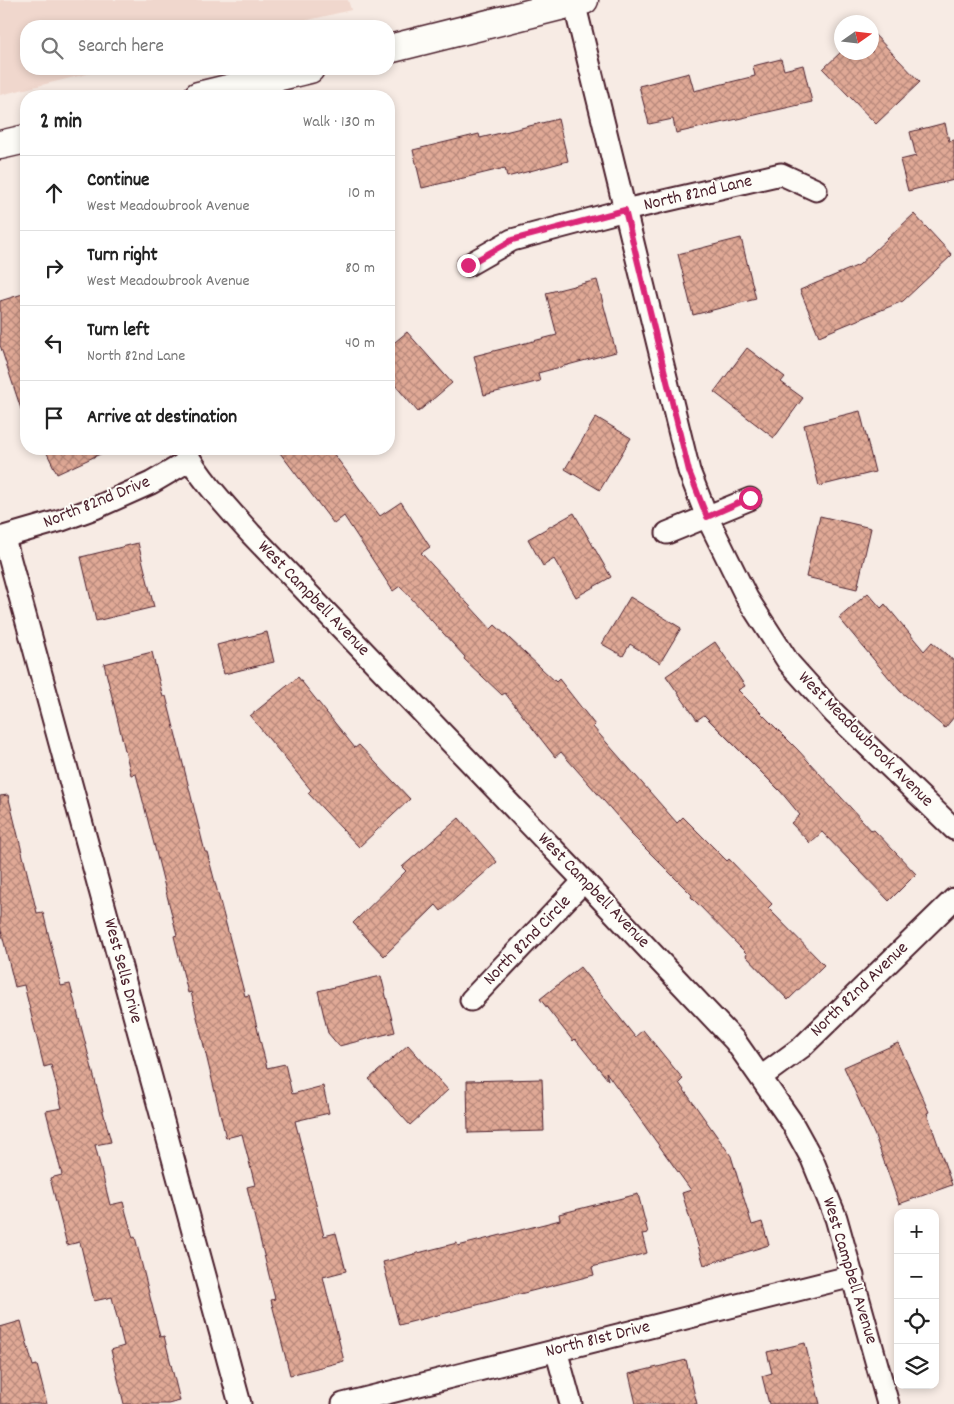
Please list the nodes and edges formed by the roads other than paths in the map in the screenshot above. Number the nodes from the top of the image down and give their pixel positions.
1 (579, 1) edge
2 (395, 47) edge
3 (285, 75) edge
4 (223, 90) edge
5 (20, 140) edge
6 (0, 145) edge
7 (816, 190) dead end
8 (625, 210) junction
9 (468, 265) dead end
10 (186, 455) edge
11 (188, 455) edge
12 (750, 498) dead end
13 (707, 517) junction
14 (667, 533) dead end
15 (2, 538) edge
16 (954, 829) edge
17 (584, 881) junction
18 (954, 898) edge
19 (471, 1000) dead end
20 (761, 1078) junction
21 (853, 1276) junction
22 (556, 1350) junction
23 (240, 1404) edge
24 (343, 1404) edge
25 (571, 1404) edge
26 (888, 1404) edge

1 - 2 main road
1 - 8 street, West Meadowbrook Avenue
3 - 4 main road
5 - 6 main road
7 - 8 street, North 82nd Lane
8 - 9 street, North 82nd Lane
8 - 13 street, West Meadowbrook Avenue
10 - 15 street, North 82nd Drive
11 - 17 street, West Campbell Avenue
12 - 13 street
13 - 14 street
13 - 16 street, West Meadowbrook Avenue
15 - 23 street, West Sells Drive
17 - 19 street, North 82nd Circle
17 - 20 street, West Campbell Avenue
18 - 20 street, North 82nd Avenue
20 - 21 street, West Campbell Avenue
21 - 22 street, North 81st Drive
21 - 26 street, West Campbell Avenue
22 - 24 street, North 81st Drive
22 - 25 street

